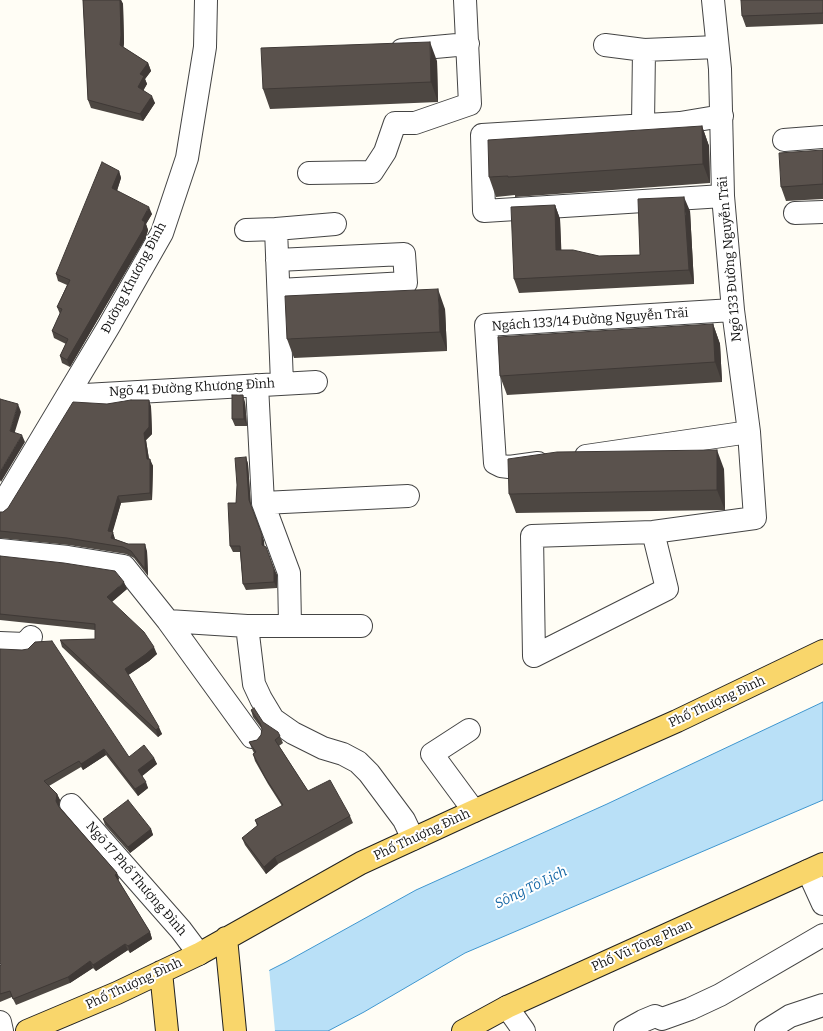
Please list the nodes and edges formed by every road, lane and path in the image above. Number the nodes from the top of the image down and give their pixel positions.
1 (206, 0) edge
2 (465, 0) edge
3 (713, 0) edge
4 (468, 44) junction
5 (605, 45) dead end
6 (717, 47) junction
7 (644, 50) junction
8 (389, 51) edge
9 (722, 116) junction
10 (643, 124) junction
11 (823, 137) edge
12 (784, 140) dead end
13 (309, 173) dead end
14 (723, 196) junction
15 (823, 212) edge
16 (795, 213) dead end
17 (335, 224) dead end
18 (276, 229) junction
19 (246, 230) dead end
20 (277, 260) junction
21 (279, 290) junction
22 (733, 310) junction
23 (316, 382) dead end
24 (282, 383) junction
25 (257, 385) junction
26 (67, 396) junction
27 (749, 432) junction
28 (408, 496) dead end
29 (263, 503) junction
30 (0, 508) edge
31 (653, 532) junction
32 (0, 550) edge
33 (168, 621) junction
34 (290, 625) junction
35 (248, 626) junction
36 (361, 626) dead end
37 (32, 637) dead end
38 (0, 643) edge
39 (823, 651) edge
40 (469, 730) dead end
41 (252, 737) dead end
42 (71, 806) dead end
43 (474, 811) junction
44 (414, 839) junction
45 (816, 868) edge
46 (823, 904) edge
47 (823, 935) edge
48 (226, 938) junction
49 (199, 954) junction
50 (161, 972) junction
51 (823, 1005) edge
52 (507, 1007) junction
53 (0, 1022) edge
54 (2, 1031) edge
55 (27, 1031) edge
56 (167, 1031) edge
57 (235, 1031) edge
58 (463, 1031) edge
59 (524, 1031) edge
60 (625, 1031) edge
61 (766, 1031) edge

1 - 26 street, Đường Khương Đình
2 - 4 street
3 - 6 street, Ngõ 133 Đường Nguyễn Trãi
4 - 8 street
4 - 13 street
5 - 7 street
6 - 7 street
6 - 9 street, Ngõ 133 Đường Nguyễn Trãi
7 - 10 street
9 - 10 street
9 - 14 street, Ngõ 133 Đường Nguyễn Trãi
10 - 14 street
11 - 12 street
14 - 22 street, Ngõ 133 Đường Nguyễn Trãi
15 - 16 street
17 - 18 street
18 - 19 street
18 - 20 street
20 - 21 street
20 - 21 street
21 - 24 street
22 - 27 street, Ngõ 133 Đường Nguyễn Trãi
22 - 27 street, Ngách 133/14 Đường Nguyễn Trãi
23 - 24 street, Ngõ 41 Đường Khương Đình
24 - 25 street, Ngõ 41 Đường Khương Đình
25 - 26 street, Ngõ 41 Đường Khương Đình
25 - 29 street
26 - 30 street, Đường Khương Đình
27 - 31 street, Ngõ 133 Đường Nguyễn Trãi
28 - 29 street
29 - 34 street
31 - 31 street
32 - 33 street
33 - 35 street
33 - 41 street
34 - 35 street
34 - 36 street
35 - 44 street
37 - 38 street
39 - 43 main road, Phố Thượng Đình
40 - 43 street
42 - 49 street, Ngõ 17 Phố Thượng Đình
43 - 44 main road, Phố Thượng Đình
44 - 48 main road, Phố Thượng Đình
45 - 46 street
45 - 52 main road, Phố Vũ Tông Phan
47 - 60 street
48 - 49 main road, Phố Thượng Đình
48 - 57 main road
49 - 50 main road, Phố Thượng Đình
50 - 55 main road, Phố Thượng Đình
50 - 56 main road
51 - 61 street
52 - 58 main road, Phố Vũ Tông Phan
52 - 59 street
53 - 54 street

